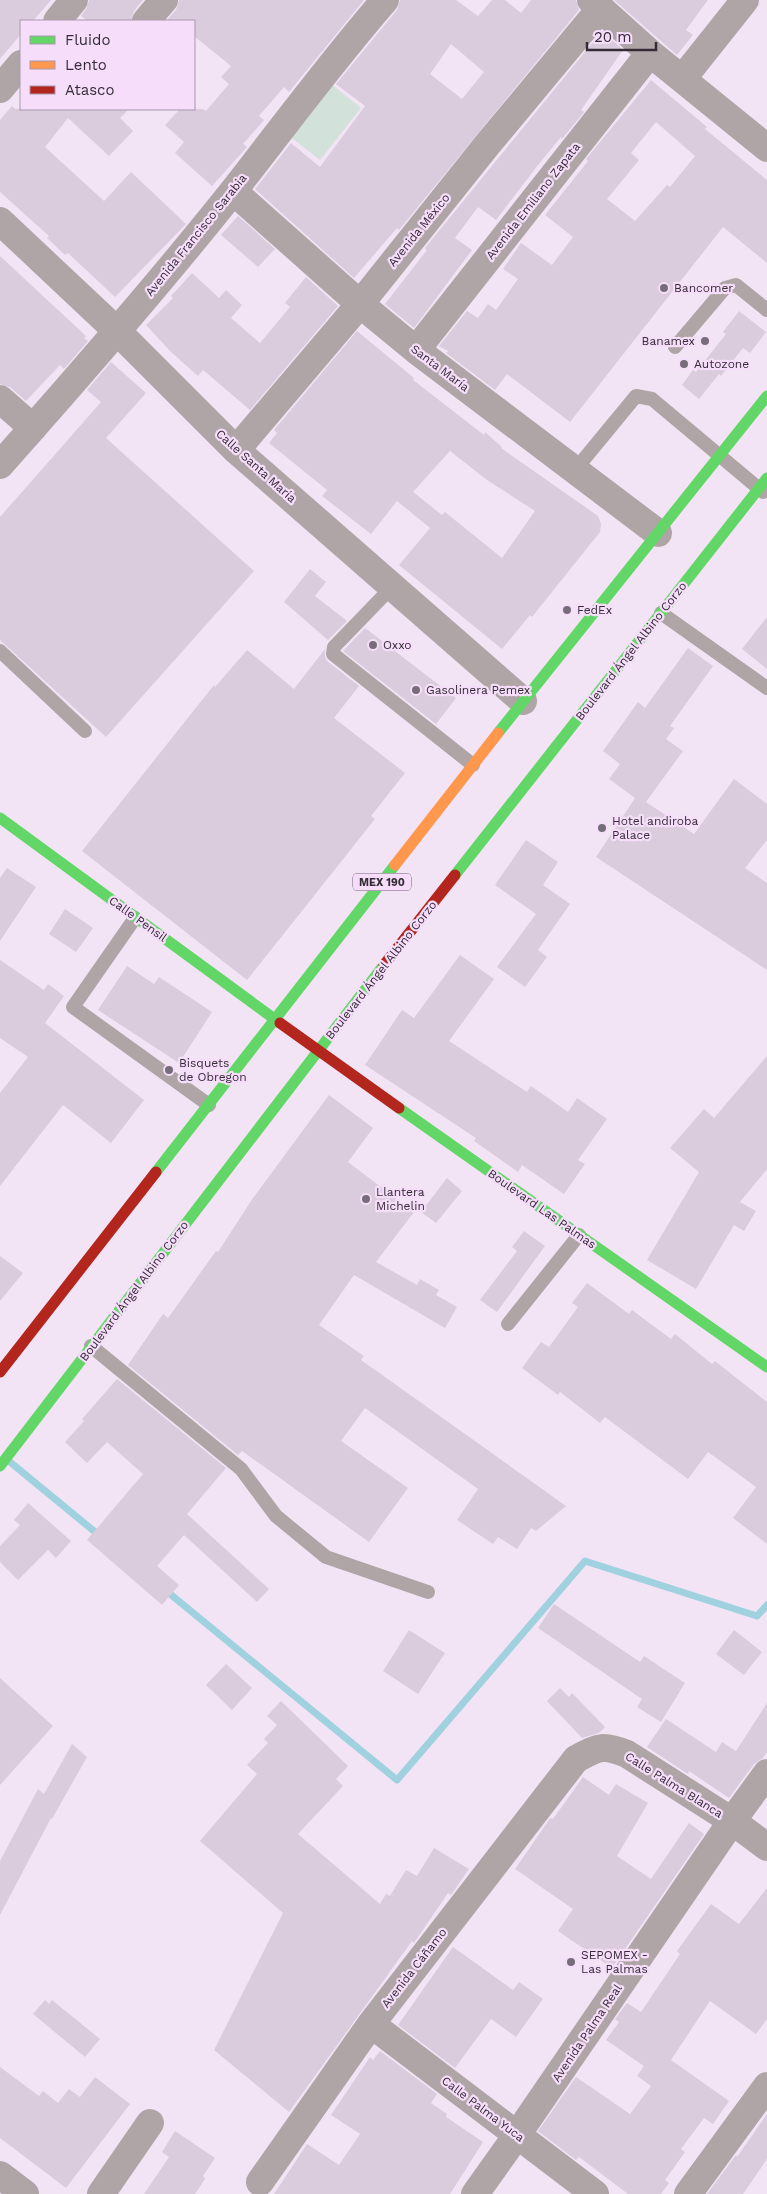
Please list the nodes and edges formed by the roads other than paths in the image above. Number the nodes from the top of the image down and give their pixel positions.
1 (74, 0) edge
2 (164, 0) edge
3 (385, 0) edge
4 (745, 0) edge
5 (596, 4) edge
6 (57, 20) edge
7 (147, 20) edge
8 (650, 53) junction
9 (20, 65) edge
10 (684, 78) junction
11 (0, 89) edge
12 (767, 148) edge
13 (233, 190) junction
14 (0, 221) edge
15 (360, 304) junction
16 (767, 310) edge
17 (117, 331) junction
18 (675, 347) dead end
19 (416, 350) junction
20 (767, 396) edge
21 (0, 399) edge
22 (33, 428) junction
23 (236, 450) junction
24 (720, 456) junction
25 (0, 465) edge
26 (575, 470) junction
27 (764, 487) edge
28 (658, 533) junction
29 (392, 587) junction
30 (661, 613) junction
31 (0, 651) edge
32 (767, 688) edge
33 (523, 701) junction
34 (85, 732) dead end
35 (473, 765) junction
36 (0, 818) edge
37 (135, 918) junction
38 (276, 1020) junction
39 (317, 1050) junction
40 (209, 1106) junction
41 (580, 1235) junction
42 (508, 1324) dead end
43 (91, 1346) junction
44 (767, 1367) edge
45 (0, 1372) edge
46 (0, 1466) edge
47 (428, 1592) dead end
48 (576, 1759) joint
49 (767, 1773) edge
50 (732, 1821) junction
51 (767, 1847) edge
52 (371, 2024) junction
53 (767, 2086) edge
54 (150, 2123) dead end
55 (517, 2136) junction
56 (0, 2175) edge
57 (260, 2182) dead end
58 (25, 2194) edge
59 (101, 2194) edge
60 (475, 2194) edge
61 (595, 2194) edge
62 (688, 2194) edge

1 - 6 street
2 - 7 street
3 - 13 street, Avenida Francisco Sarabia
4 - 10 street
5 - 8 street
5 - 15 street, Avenida México
8 - 10 street
8 - 19 street, Avenida Emiliano Zapata
9 - 11 street
10 - 12 street
13 - 15 street, Santa María
13 - 17 street, Avenida Francisco Sarabia
14 - 17 street, Calle Santa María
15 - 19 street, Santa María
15 - 23 street, Avenida México
16 - 18 lane
17 - 22 street, Avenida Francisco Sarabia
17 - 23 street, Calle Santa María
19 - 26 street, Santa María
20 - 24 main road, MEX 190
21 - 22 street
22 - 25 street, Avenida Francisco Sarabia
23 - 29 street, Calle Santa María
24 - 26 lane
24 - 27 lane
24 - 28 main road, MEX 190
26 - 28 street, Santa María
27 - 30 main road, Boulevard Ángel Albino Corzo
28 - 33 main road, MEX 190
29 - 33 street, Calle Santa María
29 - 35 lane
30 - 32 lane
30 - 39 main road, Boulevard Ángel Albino Corzo
31 - 34 lane
33 - 35 main road, MEX 190
35 - 38 main road, MEX 190
36 - 37 main road, Calle Pensil
37 - 38 main road, Calle Pensil
37 - 40 lane
38 - 39 main road, Calle Pensil
38 - 40 main road, MEX 190
39 - 41 main road, Boulevard Las Palmas
39 - 43 main road, Boulevard Ángel Albino Corzo
40 - 45 main road, MEX 190
41 - 42 lane
41 - 44 main road, Boulevard Las Palmas
43 - 46 main road, Boulevard Ángel Albino Corzo
43 - 47 lane
48 - 50 street, Calle Palma Blanca
48 - 52 street, Avenida Cáñamo
49 - 50 street, Avenida Palma Real
50 - 51 street, Calle Palma Blanca
50 - 55 street, Avenida Palma Real
52 - 55 street, Calle Palma Yuca
52 - 57 street, Avenida Cáñamo
53 - 62 street
54 - 59 street
55 - 60 street, Avenida Palma Real
55 - 61 street, Calle Palma Yuca
56 - 58 street

